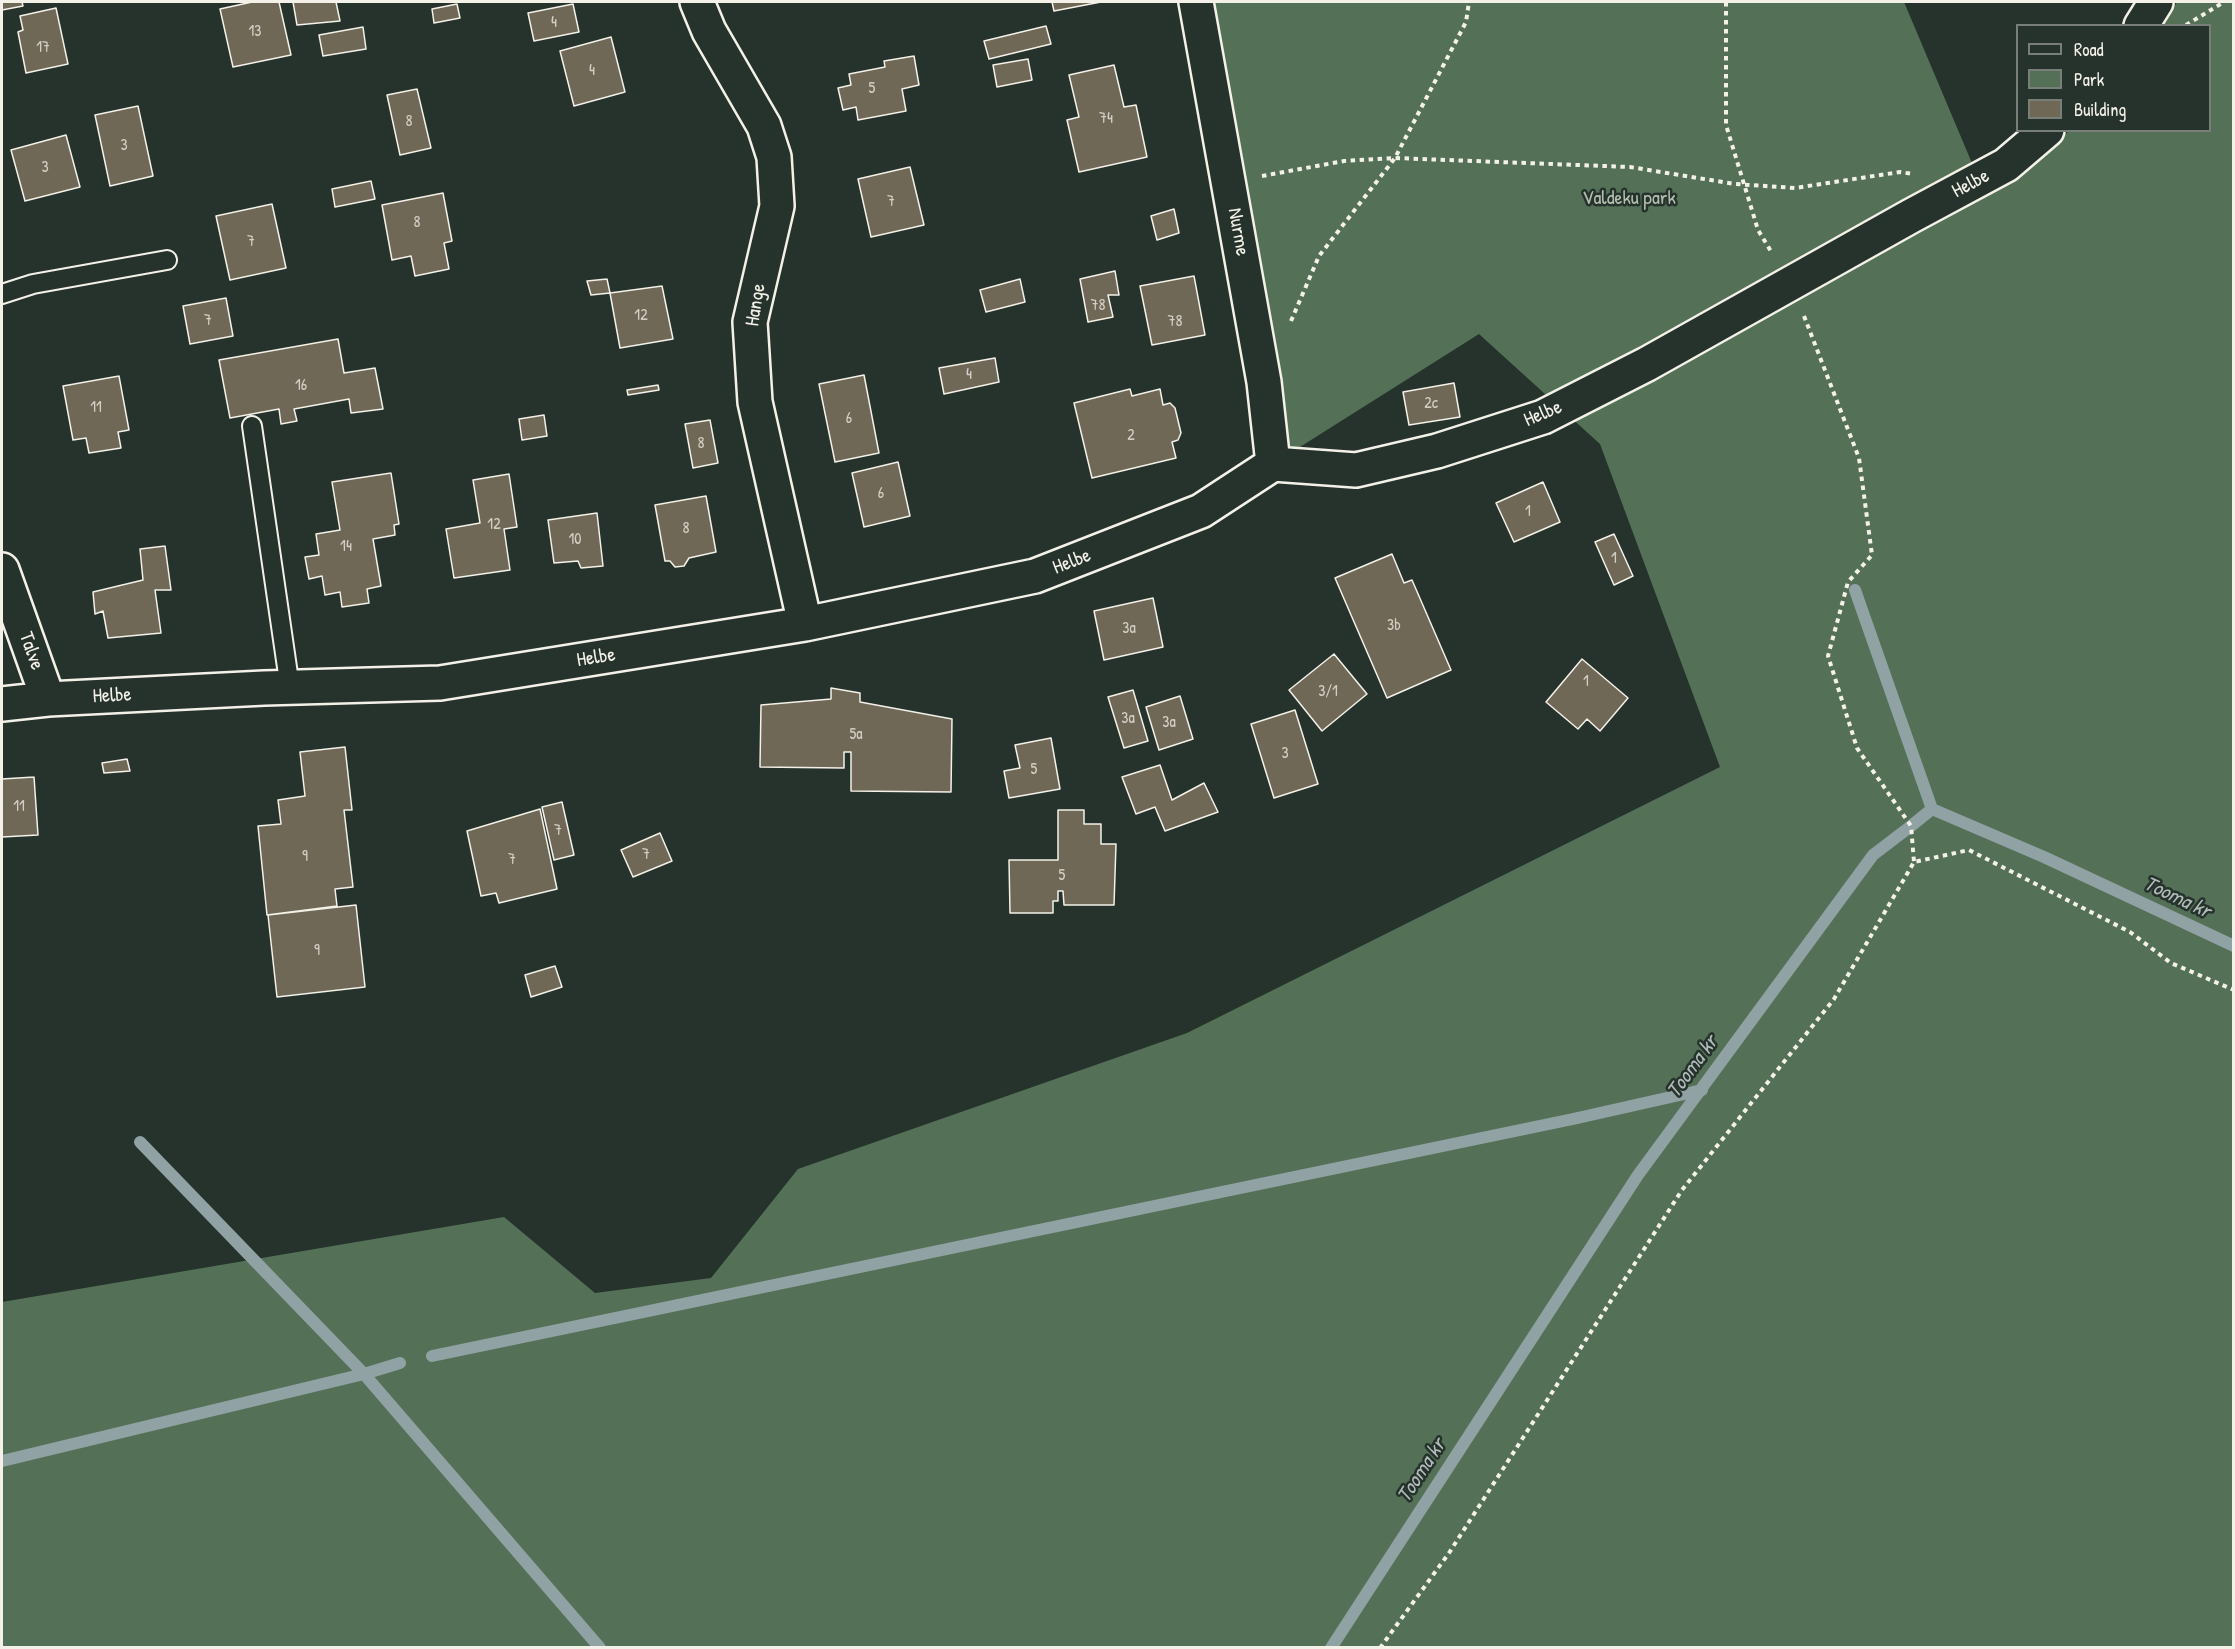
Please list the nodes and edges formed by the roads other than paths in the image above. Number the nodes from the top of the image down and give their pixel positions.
1 (697, 2) edge
2 (1196, 2) edge
3 (2156, 2) edge
4 (2142, 24) edge
5 (2045, 132) edge
6 (167, 260) dead end
7 (2, 294) edge
8 (252, 426) dead end
9 (1273, 464) junction
10 (2, 570) edge
11 (806, 624) junction
12 (290, 688) junction
13 (48, 699) junction
14 (2, 704) edge

1 - 11 street, Hange
2 - 9 street, Nurme
3 - 4 street
5 - 9 street, Helbe
6 - 7 lane
8 - 12 lane
9 - 11 street, Helbe
10 - 13 street, Talve
11 - 12 street, Helbe
12 - 13 street, Helbe
13 - 14 street, Helbe

